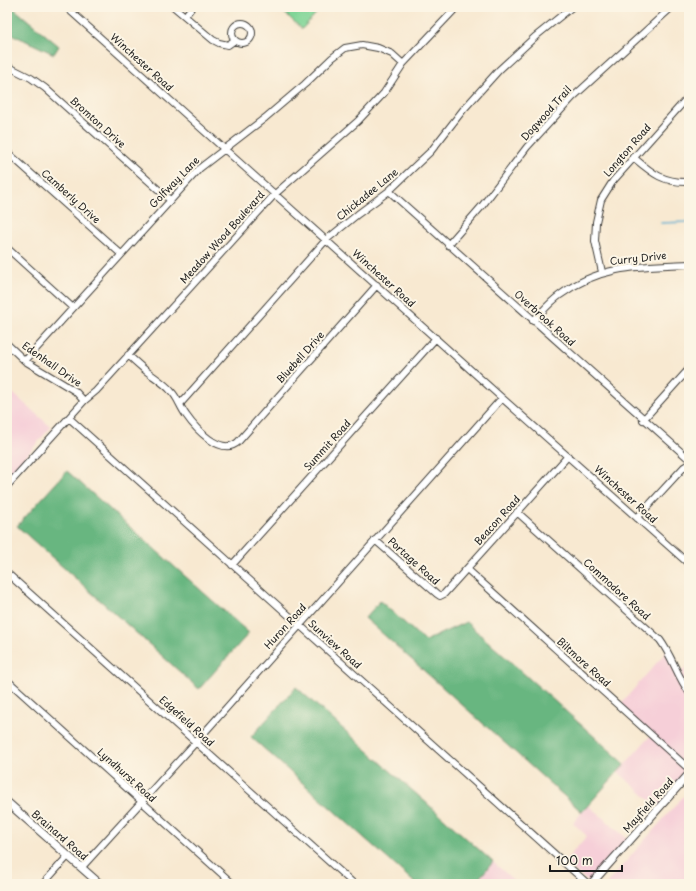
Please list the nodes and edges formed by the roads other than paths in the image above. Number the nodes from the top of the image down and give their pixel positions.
1 (66, 7) edge
2 (174, 7) edge
3 (192, 7) edge
4 (457, 7) edge
5 (572, 7) edge
6 (672, 7) edge
7 (185, 16) junction
8 (235, 40) dead end
9 (403, 64) junction
10 (7, 66) edge
11 (689, 96) edge
12 (224, 150) junction
13 (7, 152) edge
14 (633, 157) junction
15 (689, 182) edge
16 (389, 191) junction
17 (275, 194) junction
18 (170, 200) junction
19 (326, 240) junction
20 (448, 244) junction
21 (7, 248) edge
22 (121, 254) junction
23 (689, 264) edge
24 (602, 272) junction
25 (377, 285) junction
26 (74, 308) junction
27 (533, 321) junction
28 (436, 338) junction
29 (7, 344) edge
30 (128, 355) junction
31 (25, 361) junction
32 (689, 369) edge
33 (502, 398) junction
34 (84, 401) junction
35 (180, 403) junction
36 (69, 418) junction
37 (643, 420) junction
38 (568, 456) junction
39 (689, 460) edge
40 (689, 464) edge
41 (7, 486) edge
42 (517, 512) junction
43 (637, 518) junction
44 (375, 540) junction
45 (689, 564) edge
46 (232, 565) junction
47 (467, 569) junction
48 (7, 573) edge
49 (440, 596) joint
50 (299, 625) junction
51 (7, 680) edge
52 (689, 692) edge
53 (196, 742) junction
54 (689, 769) edge
55 (689, 774) edge
56 (141, 801) junction
57 (7, 802) edge
58 (68, 856) junction
59 (82, 867) junction
60 (43, 884) edge
61 (100, 884) edge
62 (233, 884) edge
63 (354, 884) edge
64 (588, 884) edge
65 (591, 884) edge

1 - 12 street, Winchester Road
2 - 7 street
3 - 7 street
4 - 9 street, Meadow Wood Boulevard
5 - 16 street, Chickadee Lane
6 - 20 street, Dogwood Trail
7 - 8 street
9 - 12 street, Golfway Lane
9 - 17 street, Meadow Wood Boulevard
10 - 18 street, Bromton Drive
11 - 14 street, Longton Road
12 - 17 street, Winchester Road
12 - 18 street, Golfway Lane
13 - 22 street, Camberly Drive
14 - 15 street
14 - 24 street, Longton Road
16 - 19 street, Chickadee Lane
16 - 20 street, Overbrook Road
17 - 19 street, Winchester Road
17 - 30 street, Meadow Wood Boulevard
18 - 22 street, Golfway Lane
19 - 25 street, Winchester Road
19 - 35 street, Chickadee Lane
20 - 27 street, Overbrook Road
21 - 26 street
22 - 26 street, Golfway Lane
23 - 24 street, Curry Drive
24 - 27 street, Curry Drive
25 - 28 street, Winchester Road
25 - 35 street, Bluebell Drive
26 - 31 street, Golfway Lane
27 - 37 street, Overbrook Road
28 - 33 street, Winchester Road
28 - 46 street, Summit Road
29 - 31 street, Edenhall Drive
30 - 34 street, Meadow Wood Boulevard
30 - 35 street
31 - 34 street, Edenhall Drive
32 - 37 street
33 - 38 street, Winchester Road
33 - 44 street, Huron Road
34 - 36 street, Meadow Wood Boulevard
36 - 41 street, Meadow Wood Boulevard
36 - 46 street, Sunview Road
37 - 39 street, Overbrook Road
38 - 42 street, Beacon Road
38 - 43 street, Winchester Road
40 - 43 street
42 - 47 street, Beacon Road
42 - 52 street, Commodore Road
43 - 45 street, Winchester Road
44 - 49 street, Portage Road
44 - 50 street, Huron Road
46 - 50 street, Sunview Road
47 - 49 street, Beacon Road
47 - 54 street, Biltmore Road
48 - 53 street, Edgefield Road
50 - 53 street, Huron Road
50 - 64 street, Sunview Road
51 - 56 street, Lyndhurst Road
53 - 56 street, Huron Road
53 - 63 street, Edgefield Road
55 - 65 main road, Mayfield Road
56 - 59 street, Huron Road
56 - 62 street, Lyndhurst Road
57 - 58 main road, Brainard Road
58 - 59 main road, Brainard Road
58 - 60 street
59 - 61 main road, Brainard Road

